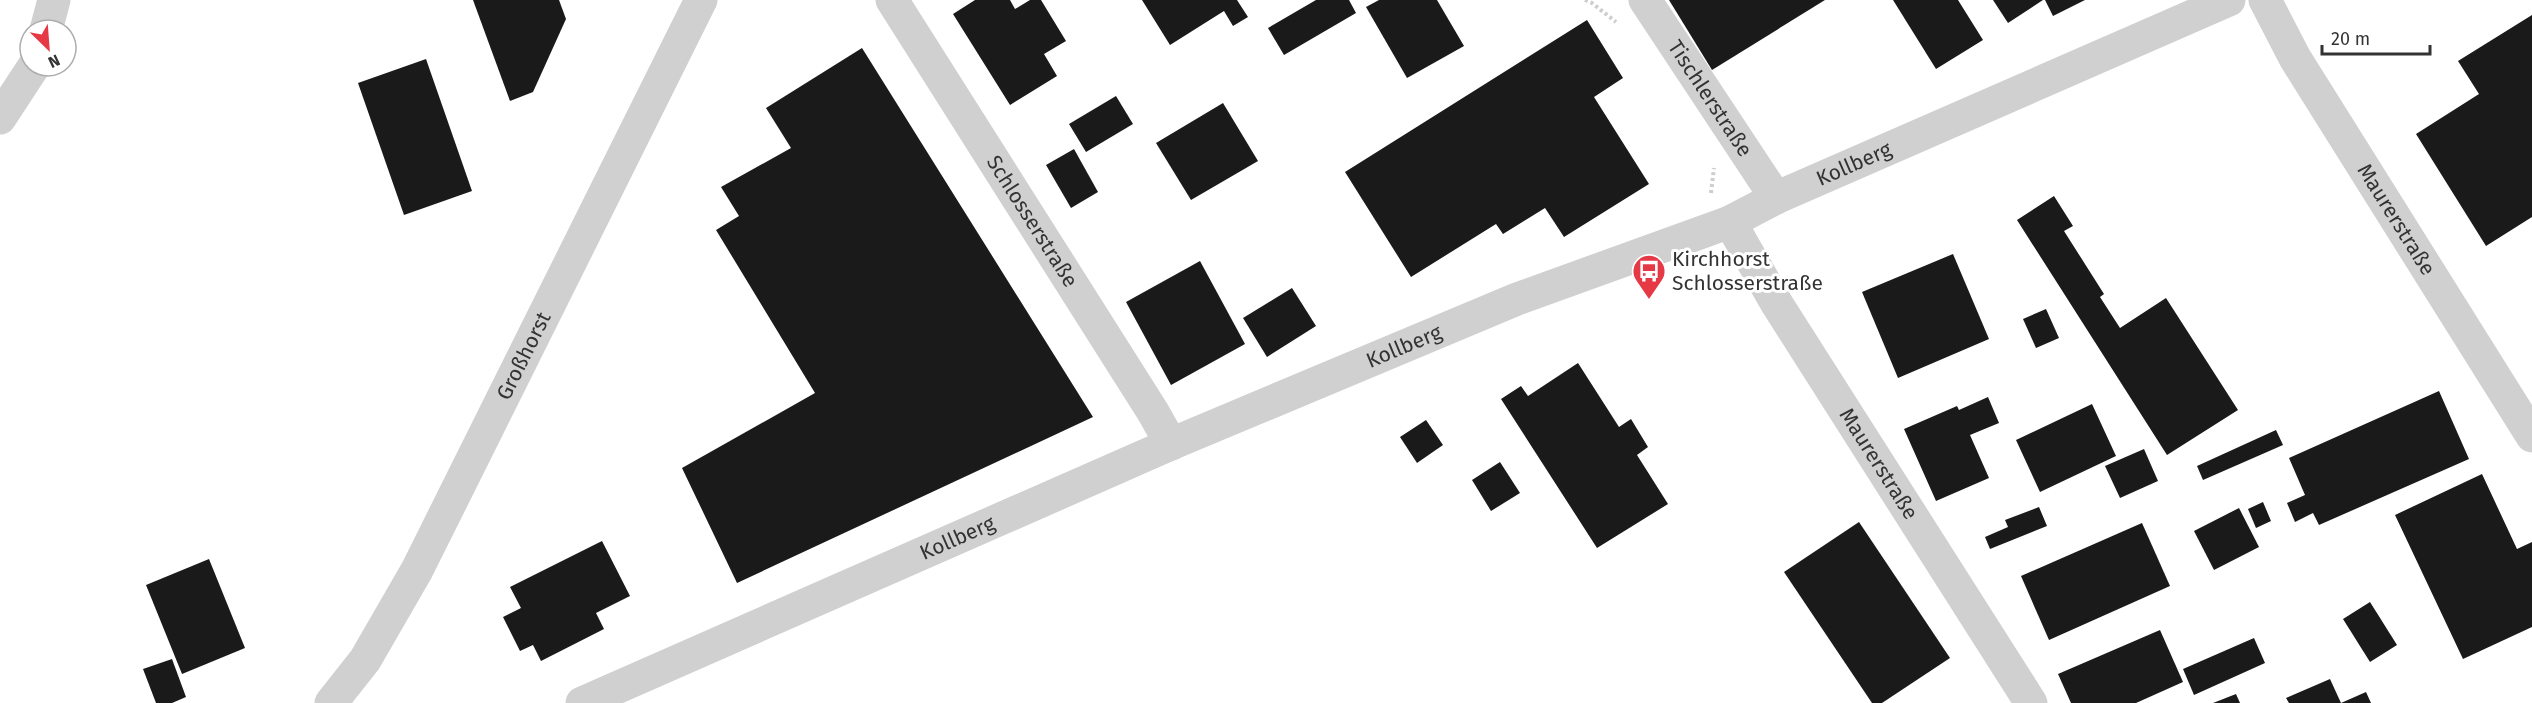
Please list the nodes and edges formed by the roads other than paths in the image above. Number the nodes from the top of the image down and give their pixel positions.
1 (54, 0) edge
2 (701, 0) edge
3 (892, 0) edge
4 (1645, 0) edge
5 (2229, 0) edge
6 (2265, 0) edge
7 (49, 18) edge
8 (26, 78) edge
9 (0, 118) edge
10 (1776, 198) junction
11 (1721, 210) junction
12 (2532, 436) edge
13 (1171, 444) junction
14 (330, 703) edge
15 (582, 703) edge
16 (2031, 703) edge

1 - 7 street
2 - 14 street, Großhorst
3 - 13 street, Schlosserstraße
4 - 10 street, Tischlerstraße
5 - 10 street, Kollberg
6 - 12 street, Maurerstraße
8 - 9 street
10 - 11 street, Kollberg
11 - 13 street, Kollberg
11 - 16 street, Maurerstraße
13 - 15 street, Kollberg

